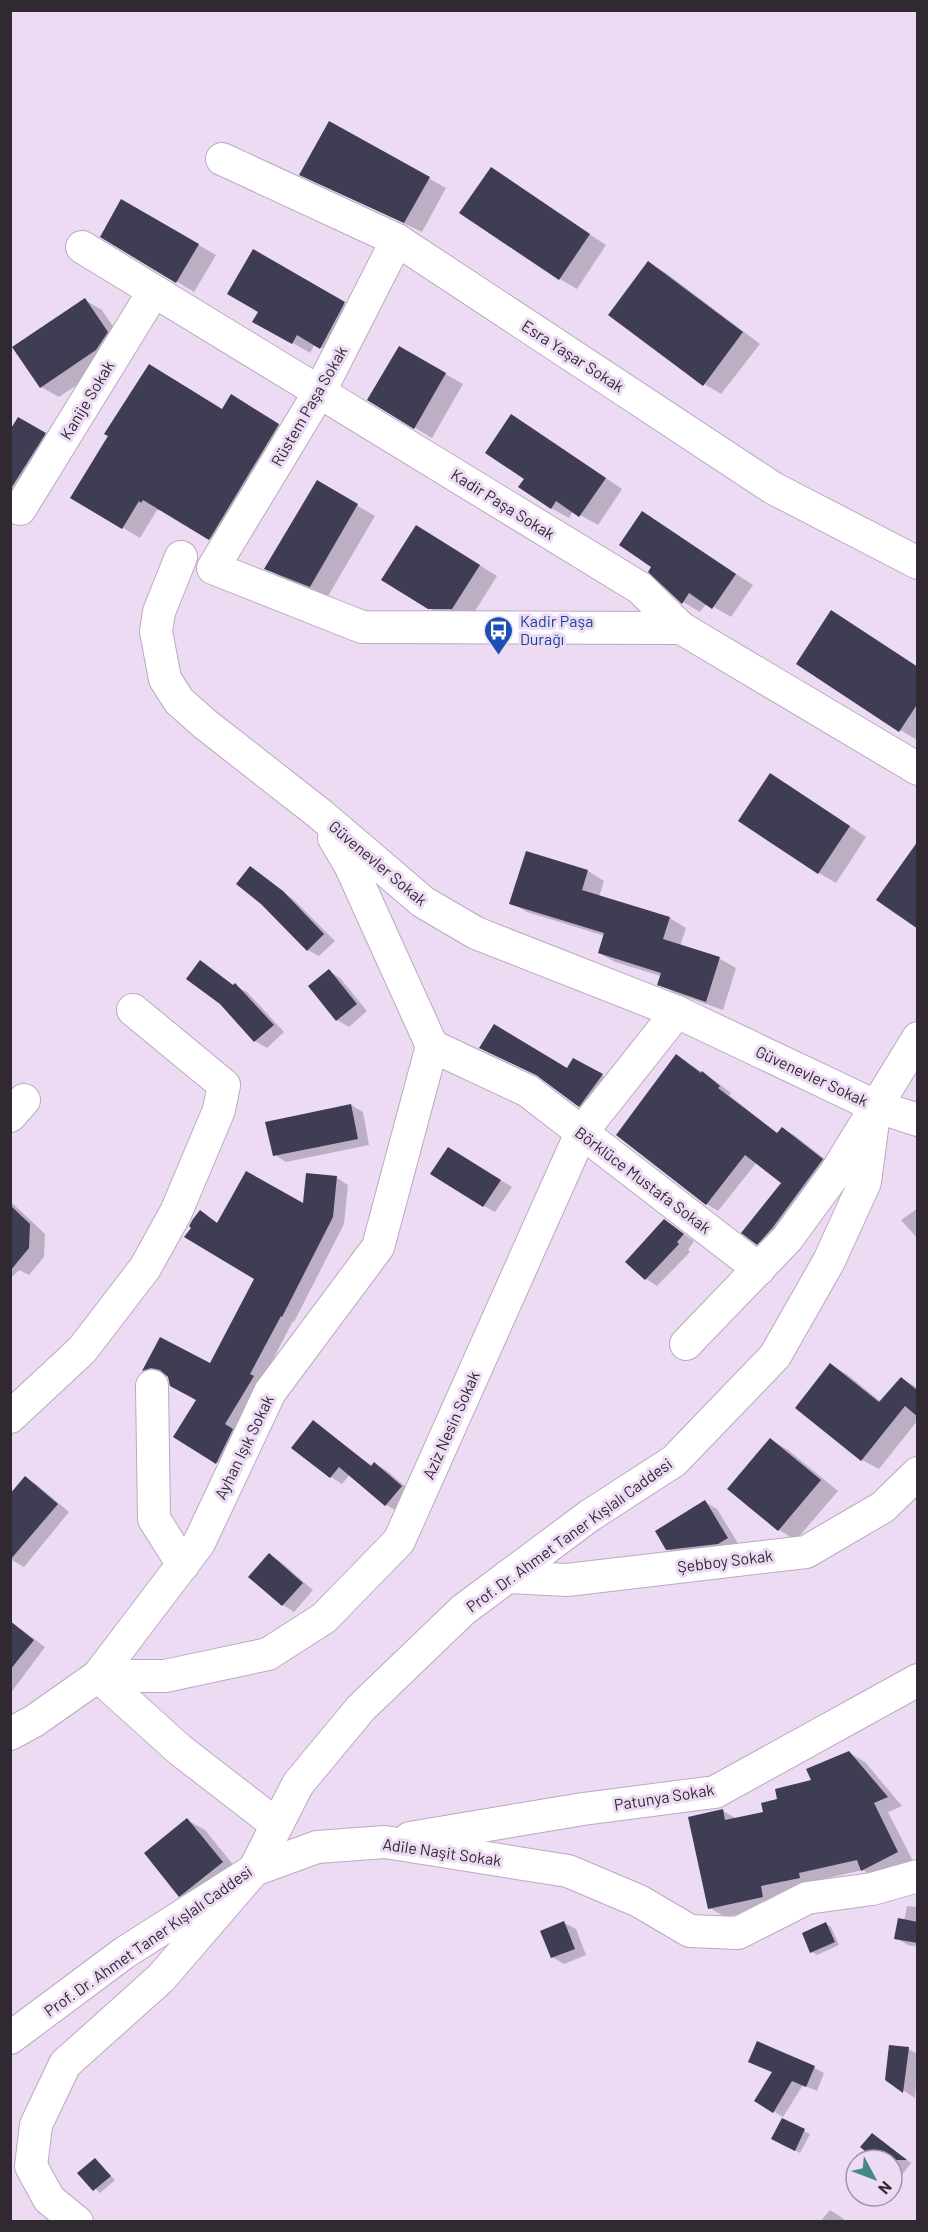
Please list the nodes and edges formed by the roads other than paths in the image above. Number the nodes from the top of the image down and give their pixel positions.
1 (222, 159) dead end
2 (397, 240) junction
3 (82, 247) dead end
4 (154, 291) junction
5 (320, 391) junction
6 (20, 509) dead end
7 (182, 556) dead end
8 (918, 563) edge
9 (681, 628) junction
10 (918, 769) edge
11 (320, 814) junction
12 (133, 1010) dead end
13 (677, 1012) junction
14 (918, 1038) edge
15 (432, 1046) junction
16 (875, 1106) junction
17 (918, 1120) edge
18 (581, 1133) junction
19 (759, 1269) junction
20 (686, 1344) dead end
21 (152, 1386) dead end
22 (10, 1417) edge
23 (918, 1473) edge
24 (183, 1565) junction
25 (507, 1577) junction
26 (98, 1676) junction
27 (918, 1680) edge
28 (10, 1734) edge
29 (277, 1825) junction
30 (385, 1842) junction
31 (254, 1870) junction
32 (918, 1876) edge
33 (10, 2038) edge
34 (77, 2222) edge

1 - 2 street, Esra Yaşar Sokak
2 - 5 street, Rüstem Paşa Sokak
2 - 8 street, Esra Yaşar Sokak
3 - 4 street, Kadir Paşa Sokak
4 - 5 street, Kadir Paşa Sokak
4 - 6 street, Kanije Sokak
5 - 9 street, Kadir Paşa Sokak
5 - 9 street, Rüstem Paşa Sokak
7 - 11 street, Güvenevler Sokak
9 - 10 street, Kadir Paşa Sokak
11 - 13 street, Güvenevler Sokak
11 - 15 street
12 - 22 street
13 - 16 street, Güvenevler Sokak
13 - 18 street, Aziz Nesin Sokak
14 - 16 street, Prof. Dr. Ahmet Taner Kışlalı Caddesi
15 - 18 street, Börklüce Mustafa Sokak
15 - 24 street, Ayhan Işık Sokak
16 - 17 street, Güvenevler Sokak
16 - 19 street, Prof. Dr. Ahmet Taner Kışlalı Caddesi
16 - 25 street, Prof. Dr. Ahmet Taner Kışlalı Caddesi
18 - 19 street, Börklüce Mustafa Sokak
18 - 26 street, Aziz Nesin Sokak
19 - 20 street
21 - 24 street
23 - 25 street, Şebboy Sokak
24 - 26 street, Ayhan Işık Sokak
25 - 29 street, Prof. Dr. Ahmet Taner Kışlalı Caddesi
26 - 28 street, Ayhan Işık Sokak
26 - 29 street
27 - 30 street, Patunya Sokak
29 - 31 street, Prof. Dr. Ahmet Taner Kışlalı Caddesi
30 - 31 street, Adile Naşit Sokak
30 - 32 street, Adile Naşit Sokak
31 - 33 street, Prof. Dr. Ahmet Taner Kışlalı Caddesi
31 - 34 street

